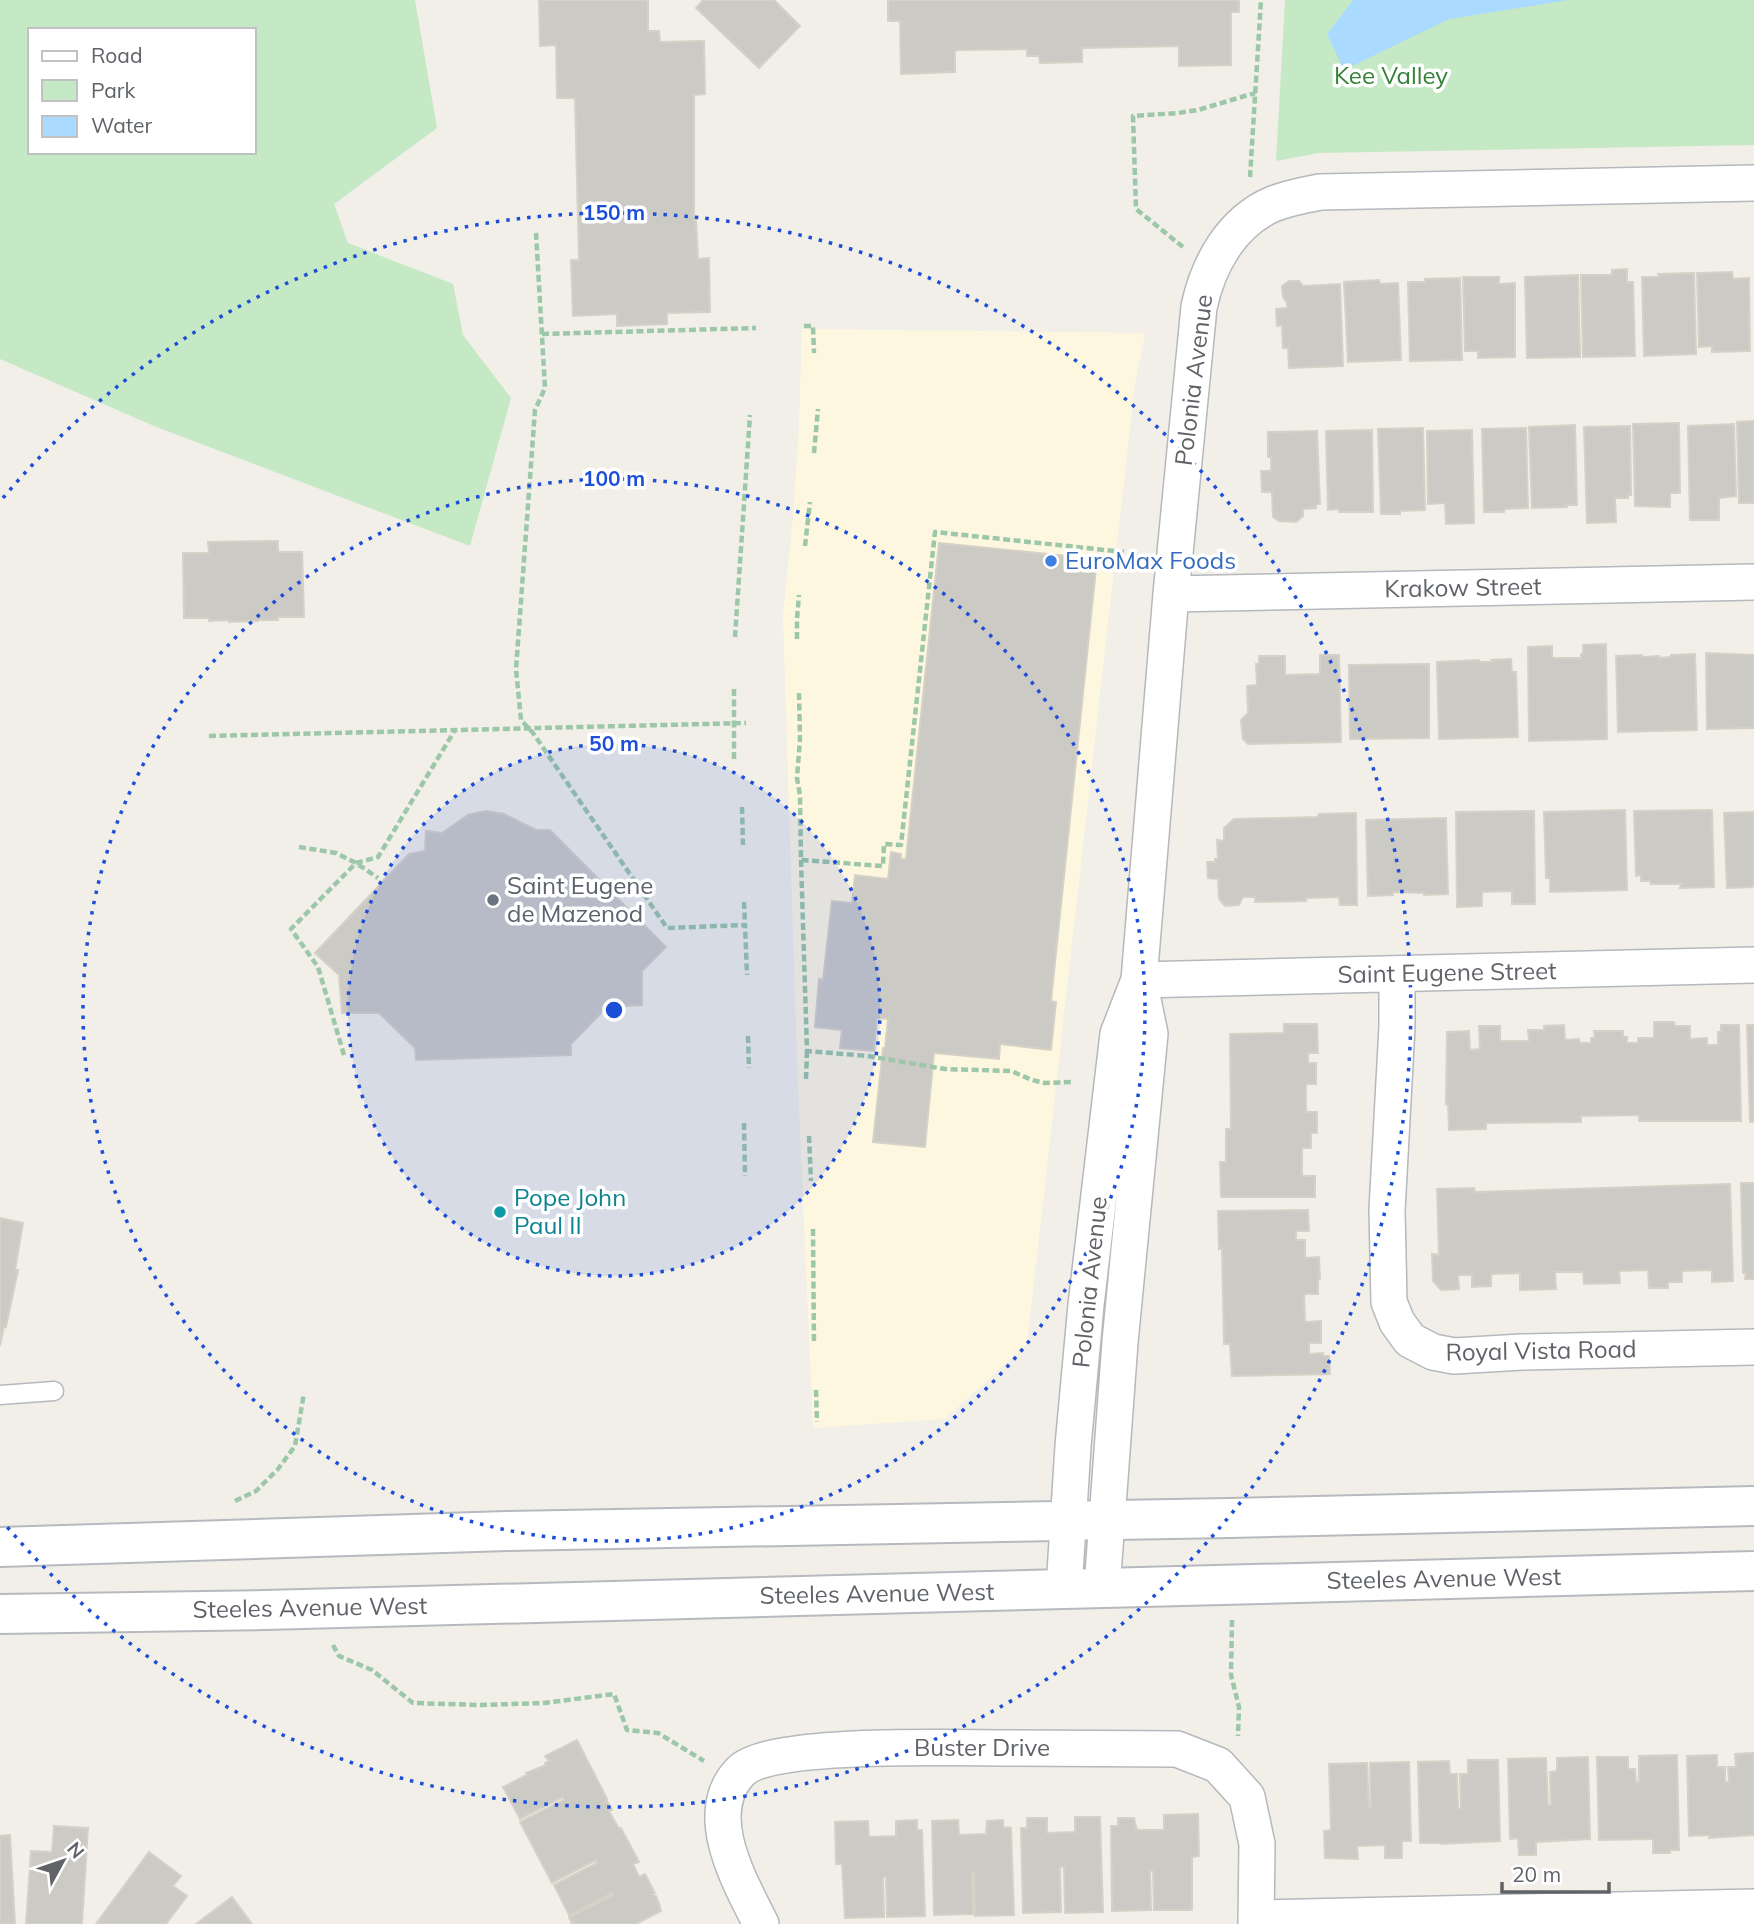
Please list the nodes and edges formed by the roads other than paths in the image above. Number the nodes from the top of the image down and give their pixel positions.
1 (1754, 183) edge
2 (1754, 582) edge
3 (1171, 594) junction
4 (1754, 965) edge
5 (1397, 974) junction
6 (1139, 980) junction
7 (1754, 1347) edge
8 (54, 1391) dead end
9 (0, 1395) edge
10 (1754, 1506) edge
11 (1068, 1521) junction
12 (1106, 1521) junction
13 (0, 1547) edge
14 (1754, 1571) edge
15 (1102, 1588) junction
16 (1064, 1589) junction
17 (0, 1614) edge
18 (1754, 1907) edge
19 (1256, 1921) edge
20 (761, 1924) edge

1 - 3 street, Polonia Avenue
2 - 3 street, Krakow Street
3 - 6 street, Polonia Avenue
4 - 5 street, Saint Eugene Street
5 - 6 street, Saint Eugene Street
5 - 7 street, Royal Vista Road
6 - 11 street, Polonia Avenue
6 - 12 street, Polonia Avenue
8 - 9 lane
10 - 12 main road
11 - 12 main road
11 - 13 main road
11 - 16 street, Polonia Avenue
12 - 15 street, Polonia Avenue
14 - 15 main road, Steeles Avenue West
15 - 16 main road, Steeles Avenue West
16 - 17 main road, Steeles Avenue West
18 - 19 street
19 - 20 street, Buster Drive

